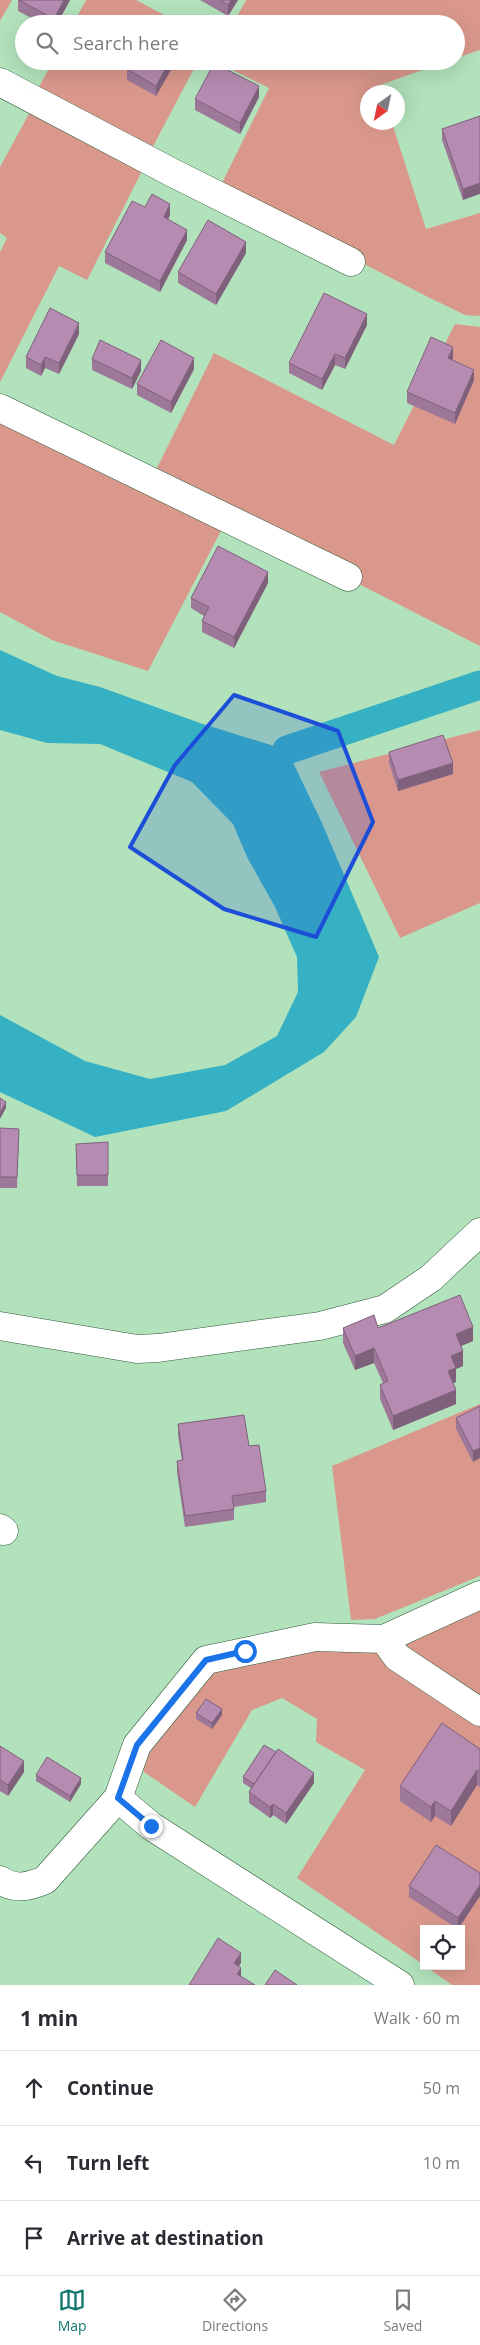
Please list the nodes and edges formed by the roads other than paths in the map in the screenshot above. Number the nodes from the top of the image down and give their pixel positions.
1 (0, 82) edge
2 (351, 262) dead end
3 (0, 408) edge
4 (348, 577) dead end
5 (480, 1232) edge
6 (0, 1326) edge
7 (480, 1595) edge
8 (384, 1639) junction
9 (480, 1712) edge
10 (118, 1798) junction
11 (0, 1880) edge
12 (400, 1985) edge

1 - 2 street
3 - 4 street
5 - 6 street
7 - 8 street
8 - 9 street
8 - 10 street
10 - 11 street
10 - 12 street

